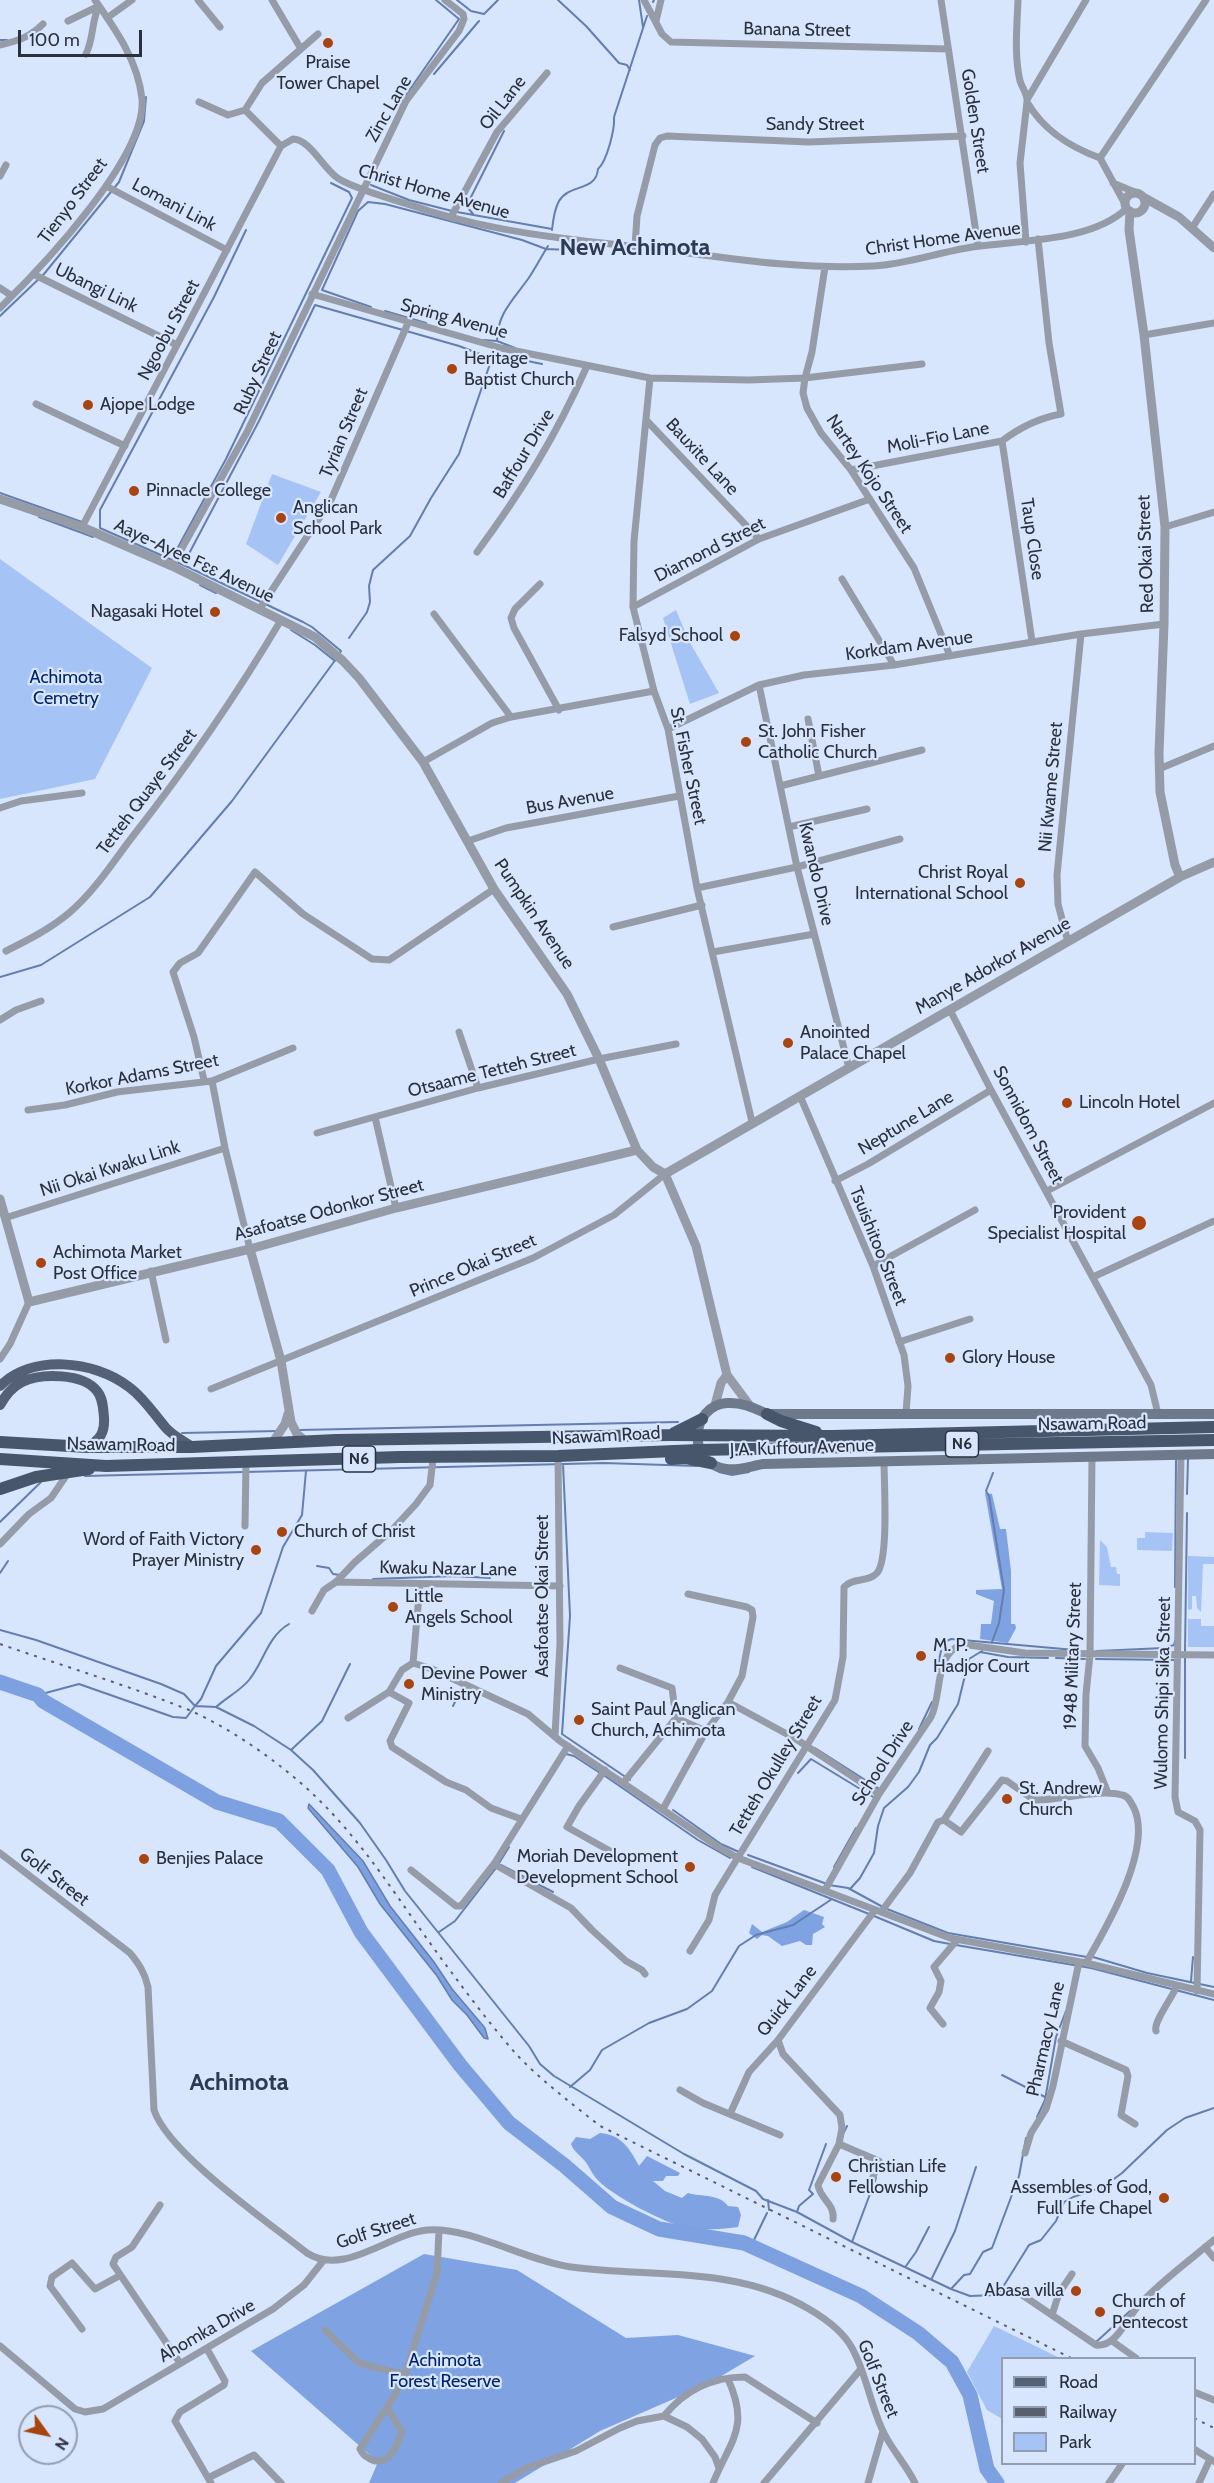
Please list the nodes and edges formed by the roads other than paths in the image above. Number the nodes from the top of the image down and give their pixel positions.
1 (132, 0) edge
2 (198, 0) edge
3 (272, 0) edge
4 (445, 0) edge
5 (644, 0) edge
6 (662, 0) edge
7 (941, 0) edge
8 (1018, 0) edge
9 (1086, 0) edge
10 (1206, 0) edge
11 (97, 3) edge
12 (107, 18) junction
13 (68, 21) dead end
14 (656, 21) junction
15 (43, 24) dead end
16 (220, 27) dead end
17 (318, 34) dead end
18 (0, 45) edge
19 (301, 49) junction
20 (948, 49) junction
21 (86, 54) dead end
22 (547, 73) dead end
23 (1028, 100) junction
24 (200, 102) dead end
25 (245, 110) junction
26 (963, 136) junction
27 (281, 146) junction
28 (1100, 158) junction
29 (6, 165) dead end
30 (0, 176) edge
31 (1113, 183) junction
32 (106, 186) junction
33 (362, 189) junction
34 (1214, 194) edge
35 (1140, 195) junction
36 (1160, 208) junction
37 (1133, 209) junction
38 (451, 217) junction
39 (1192, 228) junction
40 (1038, 239) junction
41 (1026, 242) junction
42 (978, 246) junction
43 (635, 247) junction
44 (1214, 249) edge
45 (227, 250) junction
46 (825, 267) junction
47 (34, 274) junction
48 (0, 288) edge
49 (312, 294) junction
50 (12, 296) junction
51 (0, 308) edge
52 (408, 323) junction
53 (1214, 323) edge
54 (1144, 335) junction
55 (177, 345) junction
56 (922, 364) dead end
57 (587, 366) junction
58 (651, 378) junction
59 (805, 378) junction
60 (36, 404) dead end
61 (648, 422) junction
62 (1002, 441) junction
63 (125, 446) junction
64 (851, 470) junction
65 (0, 499) edge
66 (870, 499) junction
67 (1214, 512) edge
68 (1165, 526) junction
69 (82, 527) junction
70 (759, 539) junction
71 (477, 552) dead end
72 (172, 566) junction
73 (842, 579) dead end
74 (540, 584) dead end
75 (633, 607) junction
76 (259, 610) junction
77 (434, 614) dead end
78 (281, 620) junction
79 (1164, 624) junction
80 (1081, 634) junction
81 (1032, 641) junction
82 (950, 656) junction
83 (894, 665) junction
84 (359, 678) joint
85 (759, 685) junction
86 (654, 691) junction
87 (559, 710) junction
88 (511, 717) junction
89 (808, 719) dead end
90 (668, 729) junction
91 (1214, 746) edge
92 (922, 750) dead end
93 (423, 762) junction
94 (1159, 769) junction
95 (819, 776) junction
96 (780, 786) junction
97 (82, 793) dead end
98 (679, 796) junction
99 (0, 808) edge
100 (867, 809) dead end
101 (789, 826) junction
102 (900, 839) dead end
103 (468, 841) junction
104 (1214, 862) edge
105 (797, 867) junction
106 (1180, 877) junction
107 (698, 888) junction
108 (494, 889) junction
109 (702, 905) junction
110 (613, 927) dead end
111 (814, 934) junction
112 (1068, 942) junction
113 (6, 951) dead end
114 (713, 952) junction
115 (42, 1001) dead end
116 (950, 1010) junction
117 (0, 1020) edge
118 (459, 1032) dead end
119 (676, 1044) dead end
120 (293, 1048) dead end
121 (599, 1059) junction
122 (849, 1068) junction
123 (208, 1081) junction
124 (478, 1088) junction
125 (991, 1090) junction
126 (800, 1096) junction
127 (1214, 1103) edge
128 (28, 1110) dead end
129 (375, 1117) junction
130 (752, 1122) junction
131 (316, 1133) dead end
132 (225, 1148) junction
133 (637, 1150) junction
134 (665, 1174) junction
135 (835, 1181) junction
136 (1047, 1191) junction
137 (0, 1199) edge
138 (396, 1208) junction
139 (975, 1210) dead end
140 (5, 1218) junction
141 (1214, 1221) edge
142 (250, 1249) junction
143 (873, 1266) junction
144 (151, 1271) junction
145 (1093, 1277) junction
146 (29, 1302) junction
147 (970, 1319) dead end
148 (166, 1340) dead end
149 (899, 1342) junction
150 (0, 1359) edge
151 (280, 1361) junction
152 (727, 1374) junction
153 (0, 1386) edge
154 (211, 1389) dead end
155 (715, 1405) junction
156 (0, 1406) edge
157 (750, 1406) junction
158 (288, 1412) junction
159 (906, 1413) junction
160 (767, 1414) junction
161 (1158, 1414) junction
162 (1214, 1414) edge
163 (702, 1419) junction
164 (1214, 1427) edge
165 (670, 1435) junction
166 (698, 1436) junction
167 (832, 1436) junction
168 (1214, 1440) edge
169 (305, 1441) junction
170 (0, 1442) edge
171 (273, 1442) junction
172 (87, 1447) junction
173 (192, 1447) junction
174 (698, 1450) junction
175 (613, 1454) junction
176 (1214, 1454) edge
177 (1181, 1455) junction
178 (558, 1456) junction
179 (1092, 1457) junction
180 (0, 1459) edge
181 (433, 1459) junction
182 (884, 1461) junction
183 (246, 1463) junction
184 (711, 1463) junction
185 (106, 1466) junction
186 (68, 1473) junction
187 (0, 1489) edge
188 (245, 1526) dead end
189 (0, 1544) edge
190 (336, 1582) junction
191 (420, 1584) junction
192 (560, 1586) junction
193 (688, 1594) dead end
194 (312, 1611) dead end
195 (1179, 1654) junction
196 (1090, 1655) junction
197 (1214, 1655) edge
198 (413, 1663) junction
199 (620, 1668) dead end
200 (389, 1692) junction
201 (728, 1702) junction
202 (348, 1718) dead end
203 (676, 1718) junction
204 (706, 1731) junction
205 (555, 1735) junction
206 (568, 1746) junction
207 (805, 1747) junction
208 (988, 1751) dead end
209 (605, 1770) junction
210 (624, 1782) junction
211 (879, 1794) junction
212 (1108, 1794) junction
213 (663, 1809) junction
214 (521, 1819) junction
215 (944, 1820) junction
216 (0, 1853) edge
217 (619, 1856) dead end
218 (738, 1858) junction
219 (494, 1864) junction
220 (411, 1870) dead end
221 (825, 1890) junction
222 (878, 1911) junction
223 (957, 1940) junction
224 (690, 1951) dead end
225 (1082, 1963) junction
226 (645, 1974) dead end
227 (1177, 1986) junction
228 (1197, 1991) junction
229 (1214, 1994) edge
230 (943, 2024) dead end
231 (1156, 2031) dead end
232 (778, 2040) junction
233 (1061, 2041) junction
234 (680, 2090) dead end
235 (730, 2114) junction
236 (1135, 2124) dead end
237 (780, 2135) dead end
238 (839, 2144) junction
239 (1025, 2153) dead end
240 (873, 2176) dead end
241 (160, 2205) dead end
242 (833, 2219) dead end
243 (439, 2230) junction
244 (1214, 2240) edge
245 (1205, 2247) junction
246 (1214, 2258) edge
247 (323, 2261) junction
248 (1072, 2274) dead end
249 (120, 2276) junction
250 (1015, 2290) dead end
251 (1052, 2315) junction
252 (82, 2329) dead end
253 (325, 2330) dead end
254 (1112, 2342) junction
255 (207, 2349) junction
256 (2, 2351) edge
257 (1134, 2357) edge
258 (180, 2363) junction
259 (860, 2370) junction
260 (405, 2375) junction
261 (728, 2379) junction
262 (1196, 2393) edge
263 (1214, 2400) edge
264 (387, 2407) junction
265 (664, 2416) junction
266 (817, 2422) junction
267 (883, 2431) junction
268 (1196, 2451) edge
269 (1212, 2460) edge
270 (1121, 2465) edge
271 (719, 2468) junction
272 (210, 2481) edge
273 (281, 2483) edge
274 (501, 2483) edge
275 (713, 2483) edge
276 (764, 2483) edge
277 (868, 2483) edge
278 (915, 2483) edge
279 (1109, 2483) edge
280 (1199, 2483) edge

1 - 12 street
2 - 16 street
3 - 19 street
4 - 33 street, Zinc Lane
5 - 14 street
6 - 14 street
7 - 20 street, Golden Street
8 - 23 street
9 - 23 street
10 - 28 street
11 - 12 street, Tienyo Street
11 - 13 street
11 - 21 street
12 - 32 street, Tienyo Street
14 - 20 street, Banana Street
15 - 18 street
17 - 19 street
19 - 25 street
20 - 26 street, Golden Street
22 - 38 street, Oil Lane
23 - 28 street
23 - 41 street
24 - 25 street
25 - 27 street
26 - 42 street, Golden Street
26 - 43 street, Sandy Street
27 - 33 street, Christ Home Avenue
27 - 45 street, Ngoobu Street
28 - 31 street
29 - 30 street
31 - 35 street
31 - 37 street
32 - 45 street, Lomani Link
32 - 47 street, Tienyo Street
33 - 38 street, Christ Home Avenue
33 - 49 street, Ruby Street
34 - 39 street
35 - 36 street
35 - 37 street
35 - 37 street
36 - 37 street
36 - 39 street
37 - 40 street, Christ Home Avenue
37 - 54 street, Red Okai Street
38 - 43 street, Christ Home Avenue
39 - 44 street
40 - 41 street, Christ Home Avenue
40 - 62 street, Moli-Fio Lane
41 - 42 street, Christ Home Avenue
42 - 46 street, Christ Home Avenue
43 - 46 street, Christ Home Avenue
45 - 55 street, Ngoobu Street
46 - 59 street, Nartey Kojo Street
47 - 50 street, Tienyo Street
47 - 55 street, Ubangi Link
48 - 50 street
49 - 52 street, Spring Avenue
49 - 72 street, Ruby Street
50 - 51 street, Tienyo Street
52 - 57 street, Spring Avenue
52 - 76 street, Tyrian Street
53 - 54 street
54 - 68 street, Red Okai Street
55 - 63 street, Ngoobu Street
56 - 59 street, Spring Avenue
57 - 58 street, Spring Avenue
57 - 71 street, Baffour Drive
58 - 59 street, Spring Avenue
58 - 61 street, St. Fisher Street
59 - 64 street, Nartey Kojo Street
60 - 63 street
61 - 70 street, Bauxite Lane
61 - 75 street, St. Fisher Street
62 - 64 street, Moli-Fio Lane
62 - 81 street, Taup Close
63 - 69 street, Ngoobu Street
64 - 66 street, Nartey Kojo Street
65 - 69 street, Aaye-Ayee Fɛɛ Avenue
66 - 70 street, Diamond Street
66 - 82 street, Nartey Kojo Street
67 - 68 street
68 - 79 street, Red Okai Street
69 - 72 street, Aaye-Ayee Fɛɛ Avenue
70 - 75 street, Diamond Street
72 - 76 street, Aaye-Ayee Fɛɛ Avenue
73 - 83 street
74 - 87 street
75 - 86 street, St. Fisher Street
76 - 78 street, Aaye-Ayee Fɛɛ Avenue
77 - 88 street
78 - 84 street, Aaye-Ayee Fɛɛ Avenue
78 - 113 street, Tetteh Quaye Street
79 - 80 street, Korkdam Avenue
79 - 94 street, Red Okai Street
80 - 81 street, Korkdam Avenue
80 - 112 street, Nii Kwame Street
81 - 82 street, Korkdam Avenue
82 - 83 street, Korkdam Avenue
83 - 85 street, Korkdam Avenue
84 - 93 street, Pumpkin Avenue
85 - 90 street, Korkdam Avenue
85 - 96 street, Kwando Drive
86 - 87 street
86 - 90 street, St. Fisher Street
87 - 88 street
88 - 93 street
89 - 95 street
90 - 98 street, St. Fisher Street
91 - 94 street
92 - 95 street
93 - 103 street, Pumpkin Avenue
94 - 106 street, Red Okai Street
95 - 96 street
96 - 101 street, Kwando Drive
97 - 99 street
98 - 103 street, Bus Avenue
98 - 107 street, St. Fisher Street
100 - 101 street
101 - 105 street, Kwando Drive
102 - 105 street
103 - 108 street, Pumpkin Avenue
104 - 106 street, Manye Adorkor Avenue
105 - 107 street
105 - 111 street, Kwando Drive
106 - 112 street, Manye Adorkor Avenue
107 - 109 street, St. Fisher Street
108 - 121 street, Pumpkin Avenue
108 - 123 street
109 - 110 street
109 - 114 street, St. Fisher Street
111 - 114 street
111 - 122 street, Kwando Drive
112 - 116 street, Manye Adorkor Avenue
114 - 130 street, St. Fisher Street
115 - 117 street
116 - 122 street, Manye Adorkor Avenue
116 - 125 street, Sonnidom Street
118 - 124 street
119 - 121 street, Otsaame Tetteh Street
120 - 123 street, Korkor Adams Street
121 - 124 street, Otsaame Tetteh Street
121 - 133 street, Pumpkin Avenue
122 - 126 street, Manye Adorkor Avenue
123 - 128 street, Korkor Adams Street
123 - 132 street
124 - 129 street, Otsaame Tetteh Street
125 - 135 street, Neptune Lane
125 - 136 street, Sonnidom Street
126 - 130 street, Manye Adorkor Avenue
126 - 135 street, Tsuishitoo Street
127 - 136 street
129 - 131 street, Otsaame Tetteh Street
129 - 138 street
130 - 134 street, Manye Adorkor Avenue
132 - 140 street, Nii Okai Kwaku Link
132 - 142 street
133 - 134 street, Pumpkin Avenue
133 - 138 street, Asafoatse Odonkor Street
134 - 151 street, Prince Okai Street
134 - 152 street
135 - 143 street, Tsuishitoo Street
136 - 145 street, Sonnidom Street
137 - 140 street
138 - 142 street, Asafoatse Odonkor Street
139 - 143 street
140 - 146 street
141 - 145 street
142 - 144 street, Asafoatse Odonkor Street
142 - 151 street
143 - 149 street, Tsuishitoo Street
144 - 146 street, Asafoatse Odonkor Street
144 - 148 street
145 - 161 street, Sonnidom Street
146 - 150 street
147 - 149 street
149 - 159 street, Tsuishitoo Street
151 - 154 street, Prince Okai Street
151 - 158 street
152 - 155 street
152 - 157 street
153 - 173 main road
155 - 157 main road, J.A. Kuffour Avenue
155 - 163 main road
156 - 172 main road
157 - 160 main road, J.A. Kuffour Avenue
158 - 169 street
158 - 171 street
159 - 160 main road, J.A. Kuffour Avenue
159 - 161 main road, J.A. Kuffour Avenue
160 - 167 highway
161 - 162 main road, J.A. Kuffour Avenue
163 - 165 highway
163 - 166 main road
164 - 167 highway, Nsawam Road / N6
165 - 166 highway, Nsawam Road / N6
165 - 169 highway, Nsawam Road / N6
166 - 167 highway, Nsawam Road / N6
166 - 174 main road
168 - 174 highway, Nsawam Road / N6
169 - 171 highway, Nsawam Road / N6
170 - 172 highway, Nsawam Road / N6
171 - 173 highway, Nsawam Road / N6
172 - 173 highway, Nsawam Road / N6
174 - 175 highway, Nsawam Road / N6
174 - 184 main road, J.A. Kuffour Avenue
175 - 178 highway, Nsawam Road / N6
175 - 184 highway
176 - 177 main road, J.A. Kuffour Avenue
177 - 179 main road, J.A. Kuffour Avenue
177 - 195 street, Wulomo Shipi Sika Street
178 - 181 highway, Nsawam Road / N6
178 - 192 street, Asafoatse Okai Street
179 - 182 main road, J.A. Kuffour Avenue
179 - 196 street, 1948 Military Street
180 - 185 highway, Nsawam Road / N6
181 - 183 highway, Nsawam Road / N6
181 - 190 street
182 - 184 main road, J.A. Kuffour Avenue
182 - 207 street, Tetteh Okulley Street
183 - 185 highway, Nsawam Road / N6
183 - 188 street
185 - 186 highway
186 - 187 highway
186 - 189 street
190 - 191 street, Kwaku Nazar Lane
190 - 194 street
191 - 192 street, Kwaku Nazar Lane
191 - 198 street
192 - 205 street, Asafoatse Okai Street
193 - 201 street
195 - 196 street
195 - 197 street
195 - 228 street, Wulomo Shipi Sika Street
196 - 211 street, School Drive
196 - 212 street, 1948 Military Street
198 - 200 street
198 - 205 street
199 - 203 street
200 - 202 street
200 - 214 street
201 - 204 street
201 - 207 street
203 - 204 street
203 - 210 street
204 - 213 street
205 - 206 street
206 - 209 street
206 - 214 street
207 - 211 street
207 - 218 street, Tetteh Okulley Street
208 - 215 street, Quick Lane
209 - 210 street
209 - 217 street
210 - 213 street
211 - 221 street, School Drive
212 - 215 street
212 - 225 street
213 - 218 street
214 - 219 street
215 - 222 street, Quick Lane
216 - 247 street, Golf Street
218 - 221 street
218 - 224 street, Tetteh Okulley Street
219 - 220 street
219 - 226 street
221 - 222 street
222 - 223 street
222 - 232 street, Quick Lane
223 - 225 street
223 - 230 street
225 - 227 street
225 - 233 street, Pharmacy Lane
227 - 228 street
227 - 231 street
228 - 229 street
232 - 235 street, Quick Lane
232 - 238 street
233 - 236 street
233 - 239 street, Pharmacy Lane
234 - 235 street
235 - 237 street
238 - 240 street
238 - 242 street
241 - 249 street
243 - 247 street, Golf Street
243 - 259 street, Golf Street
243 - 260 street
244 - 245 street
245 - 246 street
245 - 254 street
247 - 255 street, Ahomka Drive
248 - 251 street
249 - 252 street
249 - 258 street
250 - 251 street
251 - 254 street
253 - 260 street
254 - 257 street
255 - 258 street, Ahomka Drive
255 - 272 street
256 - 258 street, Ahomka Drive
259 - 266 street
259 - 267 street, Golf Street
260 - 264 street
261 - 265 street
261 - 266 street
261 - 271 street
262 - 263 street
264 - 264 street
265 - 271 street
265 - 274 street
266 - 276 street
267 - 277 street
267 - 278 street, Golf Street
268 - 269 street
269 - 280 street
270 - 279 street
271 - 275 street
272 - 273 street

